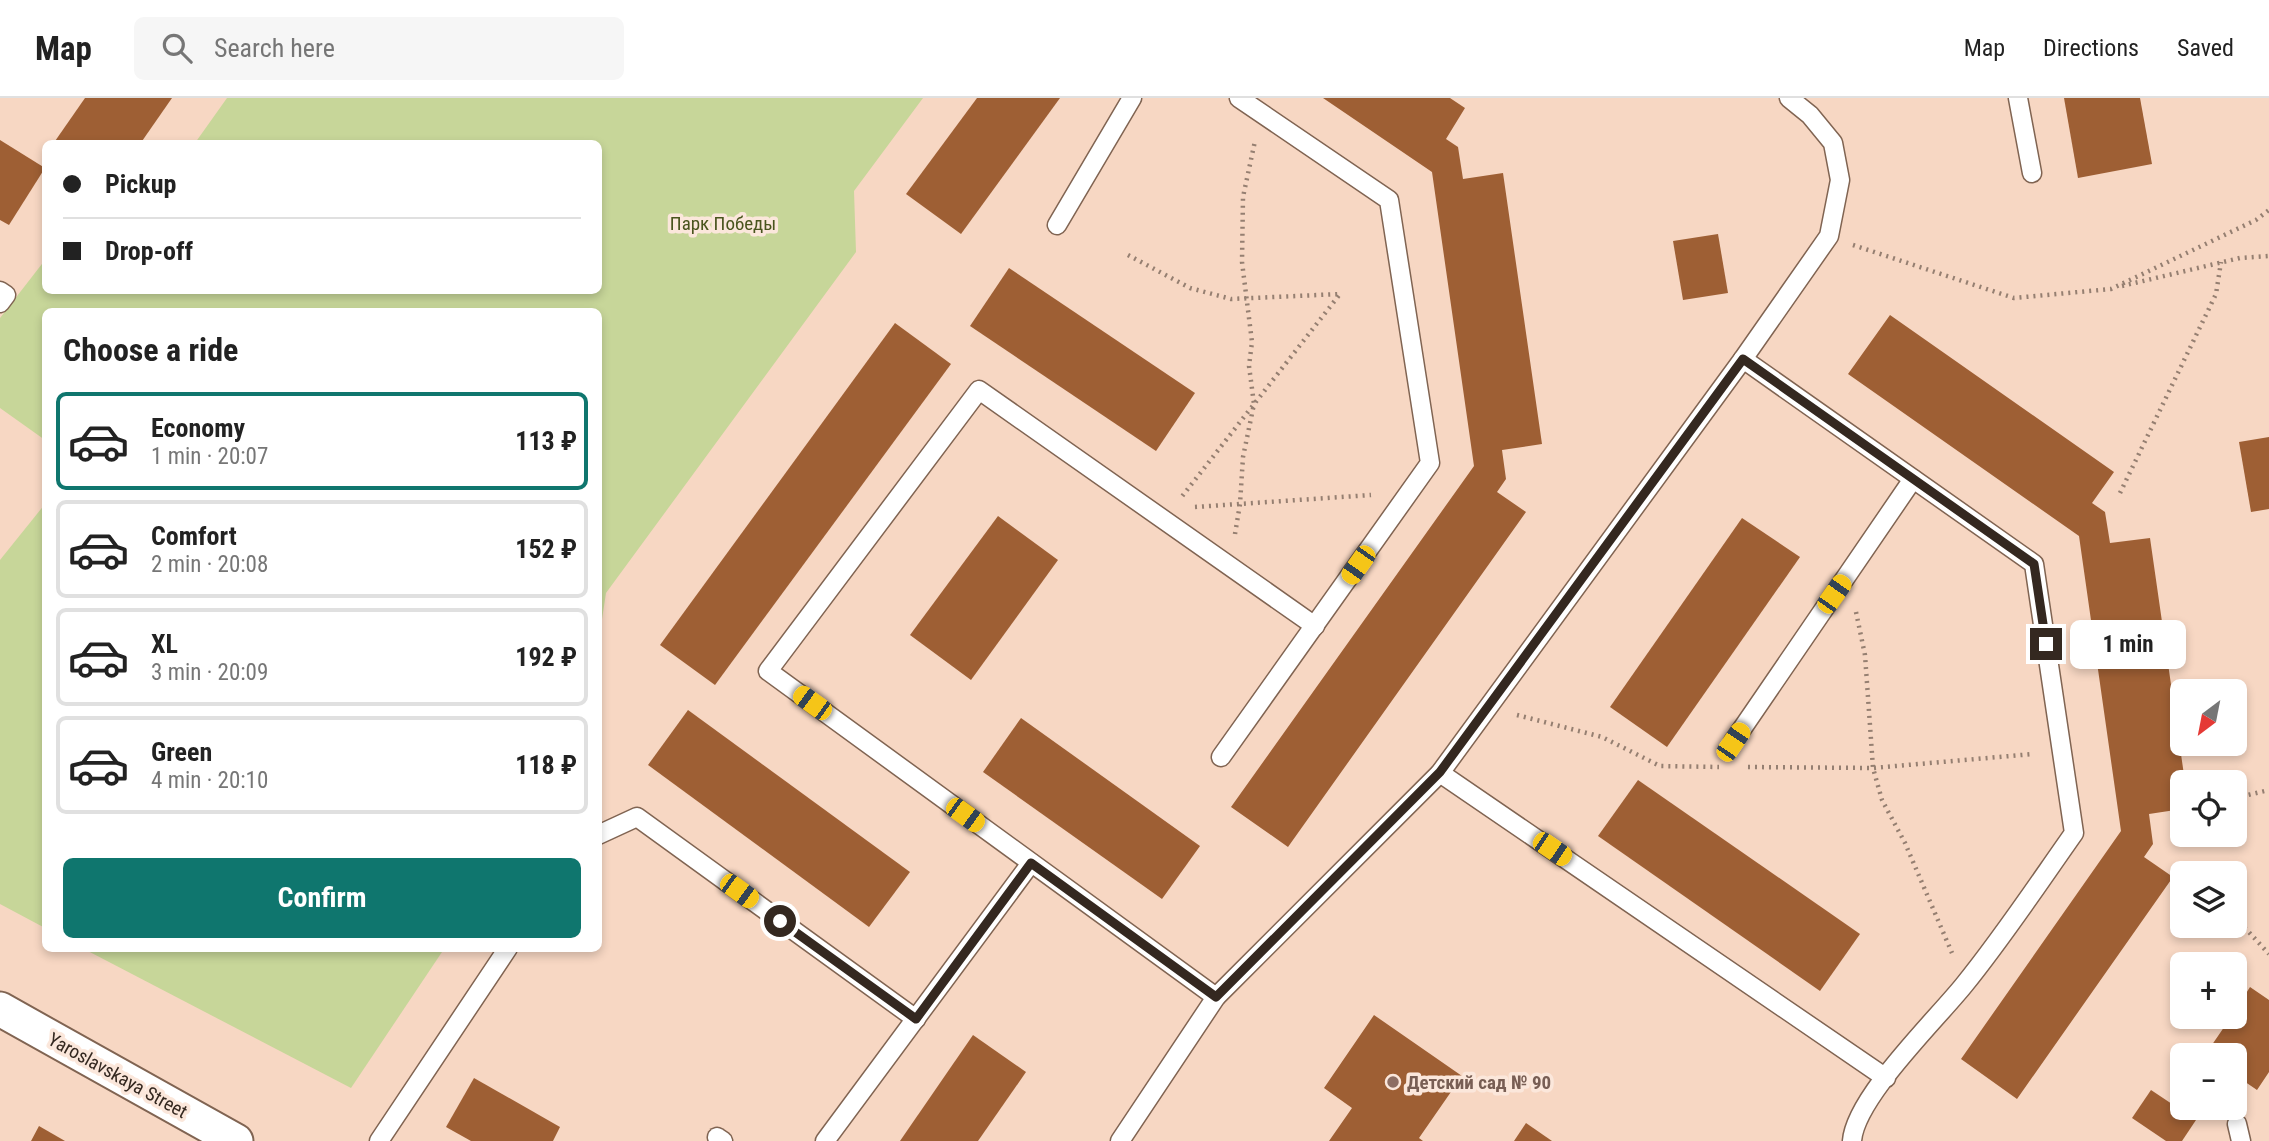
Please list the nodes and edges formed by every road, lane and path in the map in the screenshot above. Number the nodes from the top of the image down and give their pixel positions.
1 (1132, 98) edge
2 (1239, 98) edge
3 (1789, 98) edge
4 (2018, 98) edge
5 (1261, 113) junction
6 (2032, 173) dead end
7 (2269, 210) edge
8 (1057, 225) dead end
9 (1829, 236) junction
10 (1128, 255) dead end
11 (2269, 256) edge
12 (2221, 262) junction
13 (2111, 289) junction
14 (0, 291) edge
15 (1248, 298) junction
16 (0, 303) edge
17 (1743, 359) junction
18 (1254, 404) junction
19 (1913, 479) junction
20 (1377, 488) dead end
21 (2120, 493) dead end
22 (1240, 504) junction
23 (1187, 507) dead end
24 (1173, 508) dead end
25 (1230, 566) junction
26 (1848, 573) junction
27 (1315, 626) junction
28 (1487, 708) junction
29 (1733, 742) dead end
30 (2062, 750) junction
31 (1221, 757) dead end
32 (1727, 767) dead end
33 (1740, 767) dead end
34 (1873, 768) junction
35 (1440, 772) junction
36 (2269, 790) edge
37 (2247, 795) edge
38 (602, 833) edge
39 (1031, 863) junction
40 (2247, 930) edge
41 (505, 952) edge
42 (2269, 954) edge
43 (1965, 984) junction
44 (1216, 997) junction
45 (0, 1009) edge
46 (916, 1019) junction
47 (1886, 1078) junction
48 (236, 1141) edge
49 (379, 1141) edge
50 (825, 1141) edge
51 (1121, 1141) edge
52 (1852, 1141) edge

1 - 8 lane
2 - 5 lane
3 - 9 lane
4 - 6 lane
5 - 15 path
5 - 27 lane
7 - 13 path
9 - 13 path
9 - 17 lane
10 - 15 path
11 - 12 path
12 - 13 path
12 - 21 path
14 - 16 lane
15 - 18 path
15 - 18 path
17 - 19 lane
17 - 28 lane
18 - 22 path
18 - 24 path
19 - 26 lane
19 - 30 lane
20 - 22 path
22 - 23 path
22 - 25 path
25 - 27 lane
25 - 39 lane
26 - 29 lane
26 - 34 path
27 - 31 lane
28 - 32 path
28 - 35 lane
30 - 34 path
30 - 43 lane
33 - 34 path
34 - 43 path
35 - 44 lane
35 - 47 lane
36 - 37 path
38 - 46 lane
39 - 44 lane
39 - 46 lane
40 - 42 path
41 - 49 lane
43 - 47 lane
44 - 51 lane
45 - 48 street, Yaroslavskaya Street
46 - 50 lane
47 - 52 lane

